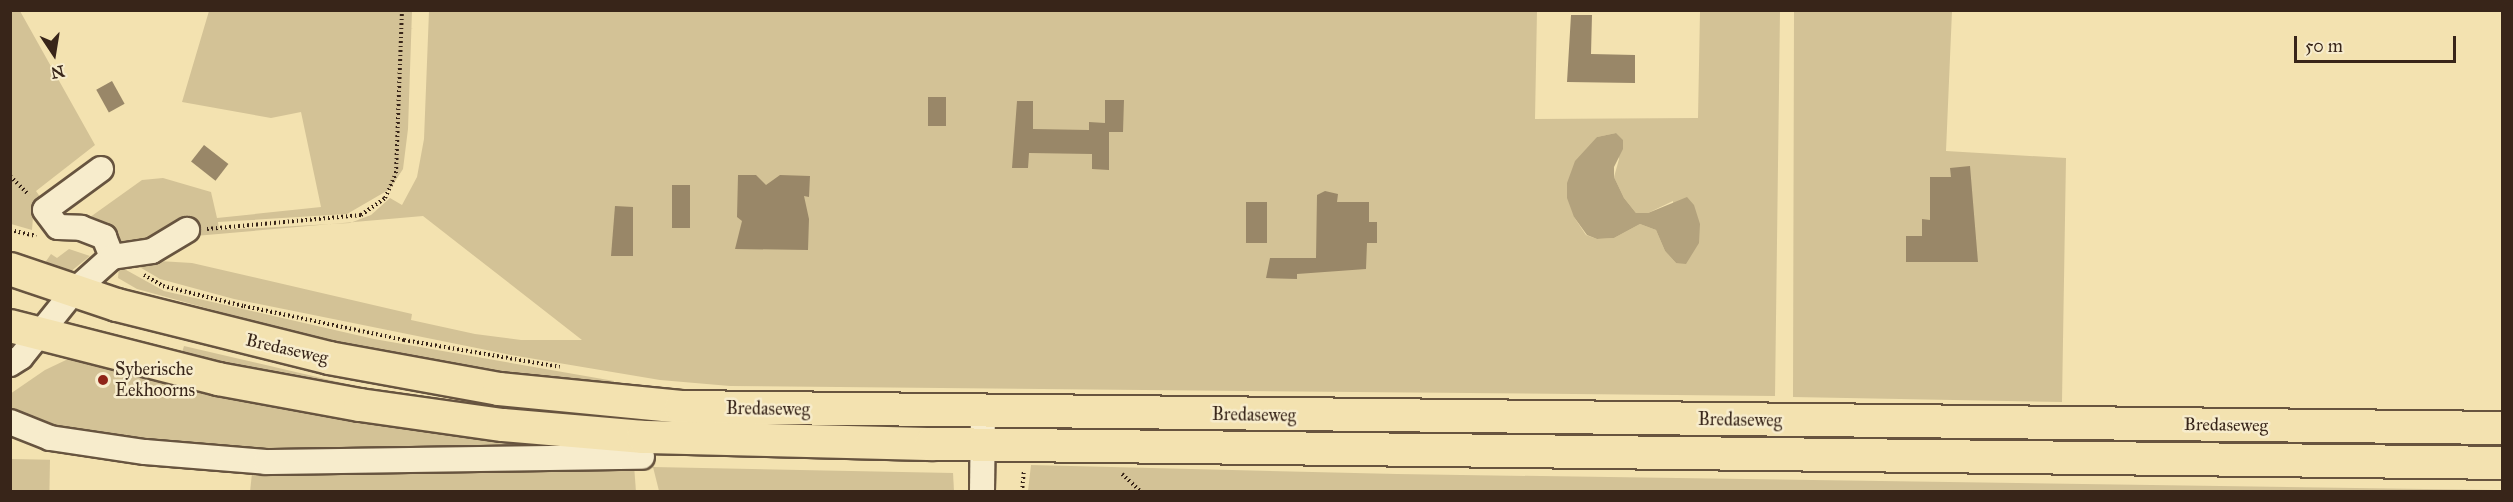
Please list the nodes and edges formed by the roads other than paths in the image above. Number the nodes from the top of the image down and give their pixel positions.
1 (101, 169) dead end
2 (187, 230) road end
3 (112, 257) junction
4 (10, 269) edge
5 (73, 292) junction
6 (24, 330) edge
7 (10, 364) edge
8 (983, 412) junction
9 (1645, 419) junction
10 (1848, 421) junction
11 (10, 422) edge
12 (2502, 428) edge
13 (982, 444) junction
14 (1641, 454) junction
15 (1848, 456) junction
16 (642, 457) dead end
17 (2502, 463) edge
18 (982, 492) edge

1 - 3 street
2 - 3 street
3 - 5 street
4 - 5 main road, Bredaseweg
5 - 6 street
5 - 8 main road, Bredaseweg
6 - 7 street
6 - 13 main road, Bredaseweg
8 - 9 main road, Bredaseweg
8 - 13 street
9 - 10 main road, Bredaseweg
9 - 14 main road
10 - 12 main road, Bredaseweg
10 - 15 main road
11 - 16 street
13 - 14 main road, Bredaseweg
13 - 18 street
14 - 15 main road, Bredaseweg
15 - 17 main road, Bredaseweg

